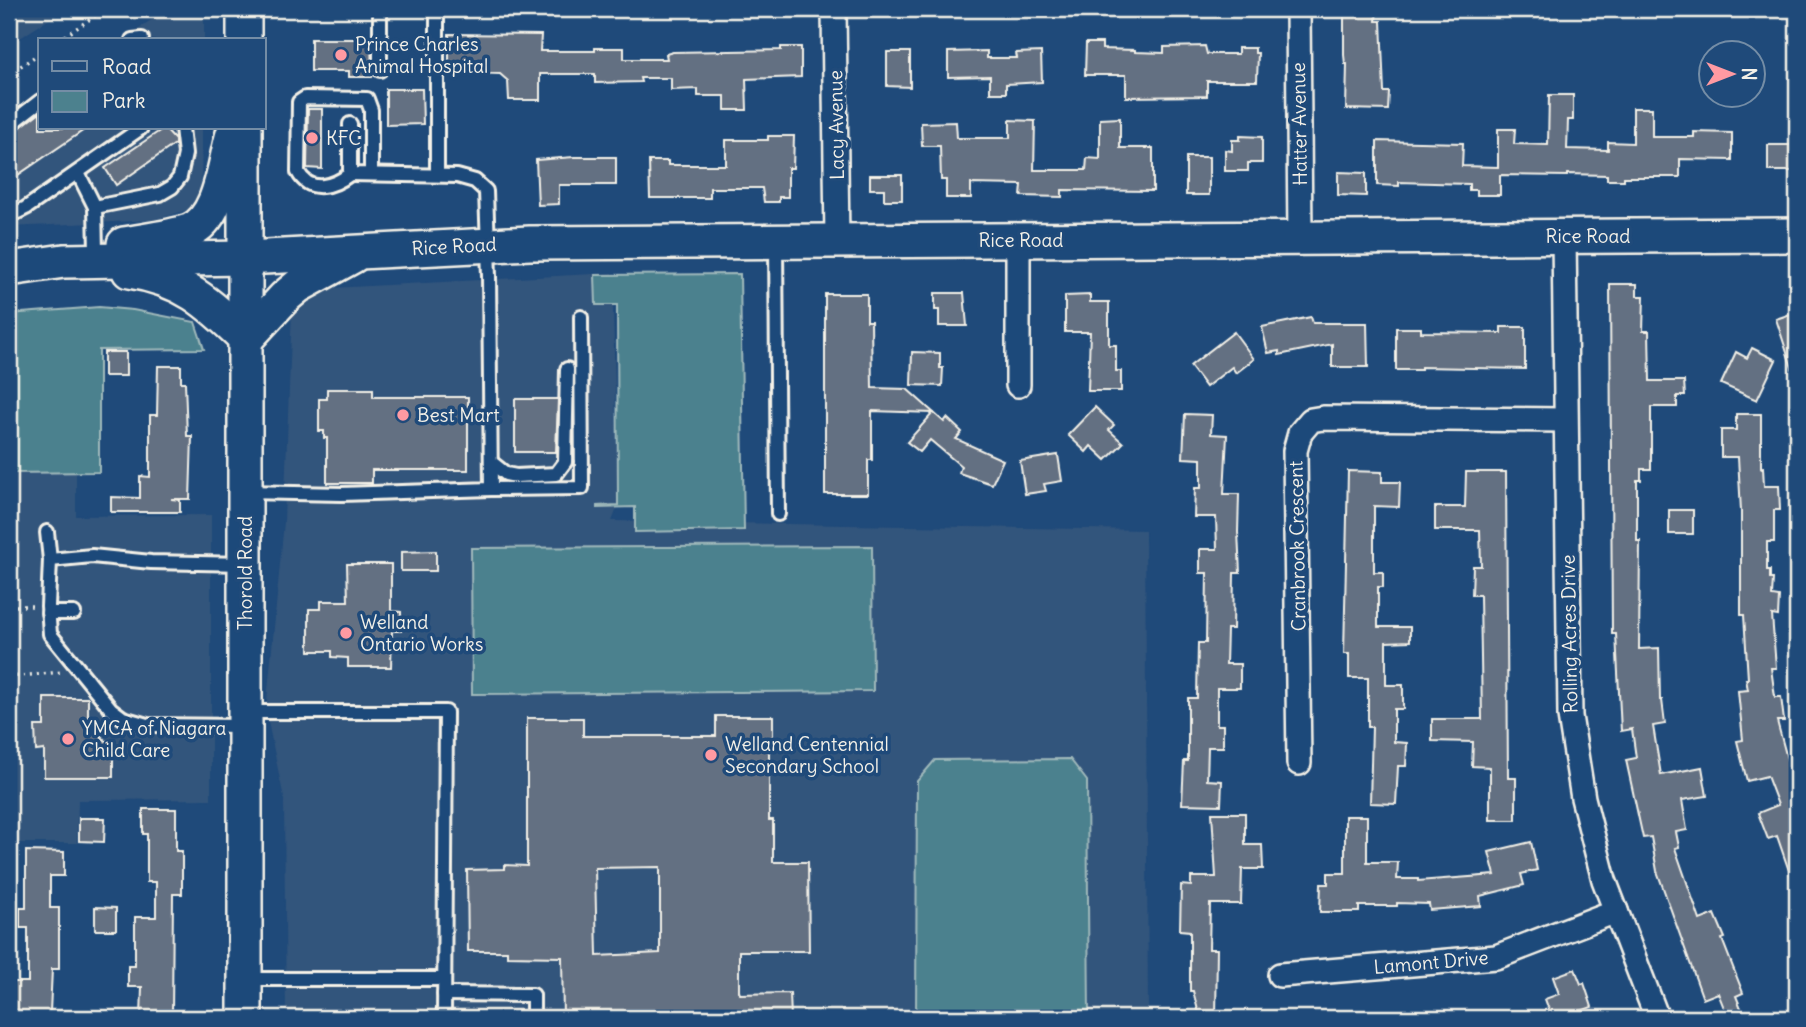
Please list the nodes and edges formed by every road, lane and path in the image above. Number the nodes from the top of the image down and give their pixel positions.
1 (105, 9) edge
2 (244, 9) edge
3 (380, 9) edge
4 (437, 9) edge
5 (834, 9) edge
6 (1298, 9) edge
7 (62, 38) edge
8 (244, 38) edge
9 (38, 54) edge
10 (380, 70) dead end
11 (9, 74) edge
12 (38, 103) edge
13 (350, 124) dead end
14 (9, 125) edge
15 (138, 130) edge
16 (182, 130) edge
17 (234, 130) edge
18 (245, 130) edge
19 (78, 173) junction
20 (350, 174) junction
21 (371, 174) junction
22 (437, 174) junction
23 (94, 207) junction
24 (9, 212) edge
25 (1797, 235) edge
26 (1564, 236) junction
27 (1300, 239) junction
28 (1018, 240) junction
29 (776, 241) junction
30 (837, 241) junction
31 (488, 244) junction
32 (96, 251) junction
33 (360, 252) junction
34 (245, 258) junction
35 (64, 261) junction
36 (9, 269) edge
37 (581, 317) dead end
38 (246, 350) junction
39 (567, 369) dead end
40 (1018, 385) dead end
41 (1565, 420) junction
42 (491, 462) junction
43 (491, 489) junction
44 (246, 492) junction
45 (778, 514) dead end
46 (47, 532) dead end
47 (50, 559) junction
48 (245, 564) junction
49 (9, 606) edge
50 (48, 610) junction
51 (74, 613) dead end
52 (79, 670) junction
53 (9, 677) edge
54 (244, 719) junction
55 (1298, 763) dead end
56 (1616, 911) junction
57 (1280, 975) dead end
58 (245, 979) junction
59 (444, 979) junction
60 (444, 995) junction
61 (244, 1018) edge
62 (444, 1018) edge
63 (533, 1018) edge
64 (1657, 1018) edge

1 - 7 path
2 - 8 main road
3 - 10 lane
4 - 22 lane
5 - 30 street, Lacy Avenue
6 - 27 street, Hatter Avenue
9 - 11 path
12 - 14 lane
13 - 20 lane
15 - 19 lane
16 - 23 lane
17 - 32 main road
18 - 34 main road, Thorold Road
19 - 23 lane
19 - 24 lane
20 - 21 lane
20 - 21 lane
21 - 22 lane
22 - 31 lane
23 - 32 lane
25 - 26 main road, Rice Road
26 - 27 main road, Rice Road
26 - 41 street, Rolling Acres Drive
27 - 28 main road, Rice Road
28 - 30 main road, Rice Road
28 - 40 street
29 - 30 main road, Rice Road
29 - 31 main road, Rice Road
29 - 45 lane
31 - 33 main road, Rice Road
31 - 42 lane
32 - 35 main road
33 - 34 main road, Rice Road
33 - 38 main road
34 - 35 main road, Rice Road
34 - 38 main road, Thorold Road
35 - 36 main road
35 - 38 main road
37 - 43 lane
38 - 44 main road, Thorold Road
39 - 42 lane
41 - 55 street, Cranbrook Crescent
41 - 56 street, Rolling Acres Drive
42 - 43 lane
43 - 44 lane
44 - 48 main road, Thorold Road
46 - 47 lane
47 - 48 lane
47 - 50 lane
48 - 54 main road, Thorold Road
49 - 50 path
50 - 51 lane
50 - 52 lane
52 - 53 path
52 - 54 lane
54 - 58 main road, Thorold Road
54 - 59 lane
56 - 57 street, Lamont Drive
56 - 64 street, Rolling Acres Drive
58 - 59 lane
58 - 61 main road, Thorold Road
59 - 60 lane
60 - 62 lane
60 - 63 lane

